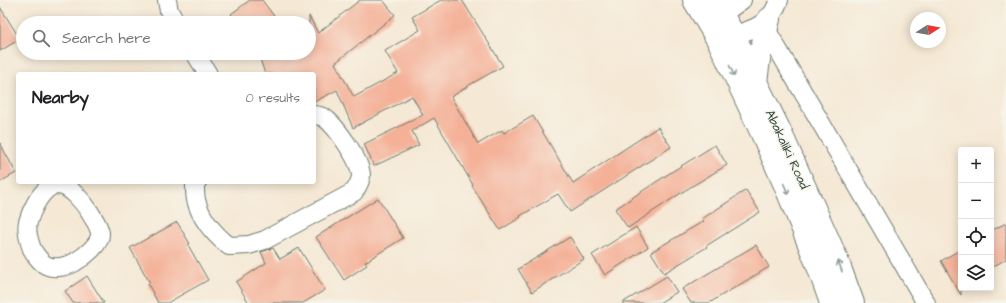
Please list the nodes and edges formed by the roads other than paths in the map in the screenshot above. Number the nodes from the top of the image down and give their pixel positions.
1 (167, 0) edge
2 (694, 0) edge
3 (742, 0) edge
4 (779, 0) edge
5 (715, 13) edge
6 (172, 16) edge
7 (767, 24) junction
8 (727, 39) junction
9 (756, 82) junction
10 (316, 115) edge
11 (53, 184) edge
12 (57, 184) edge
13 (195, 184) edge
14 (831, 303) edge
15 (853, 303) edge
16 (926, 303) edge

1 - 6 street
2 - 5 main road, Abakaliki Road
3 - 5 street
4 - 7 street
5 - 8 main road, Abakaliki Road
7 - 8 street
7 - 9 main road
7 - 16 street
8 - 9 main road, Abakaliki Road
8 -> 14 main road, Abakaliki Road
15 -> 9 main road, Abakaliki Road
10 - 13 street
11 - 12 street

